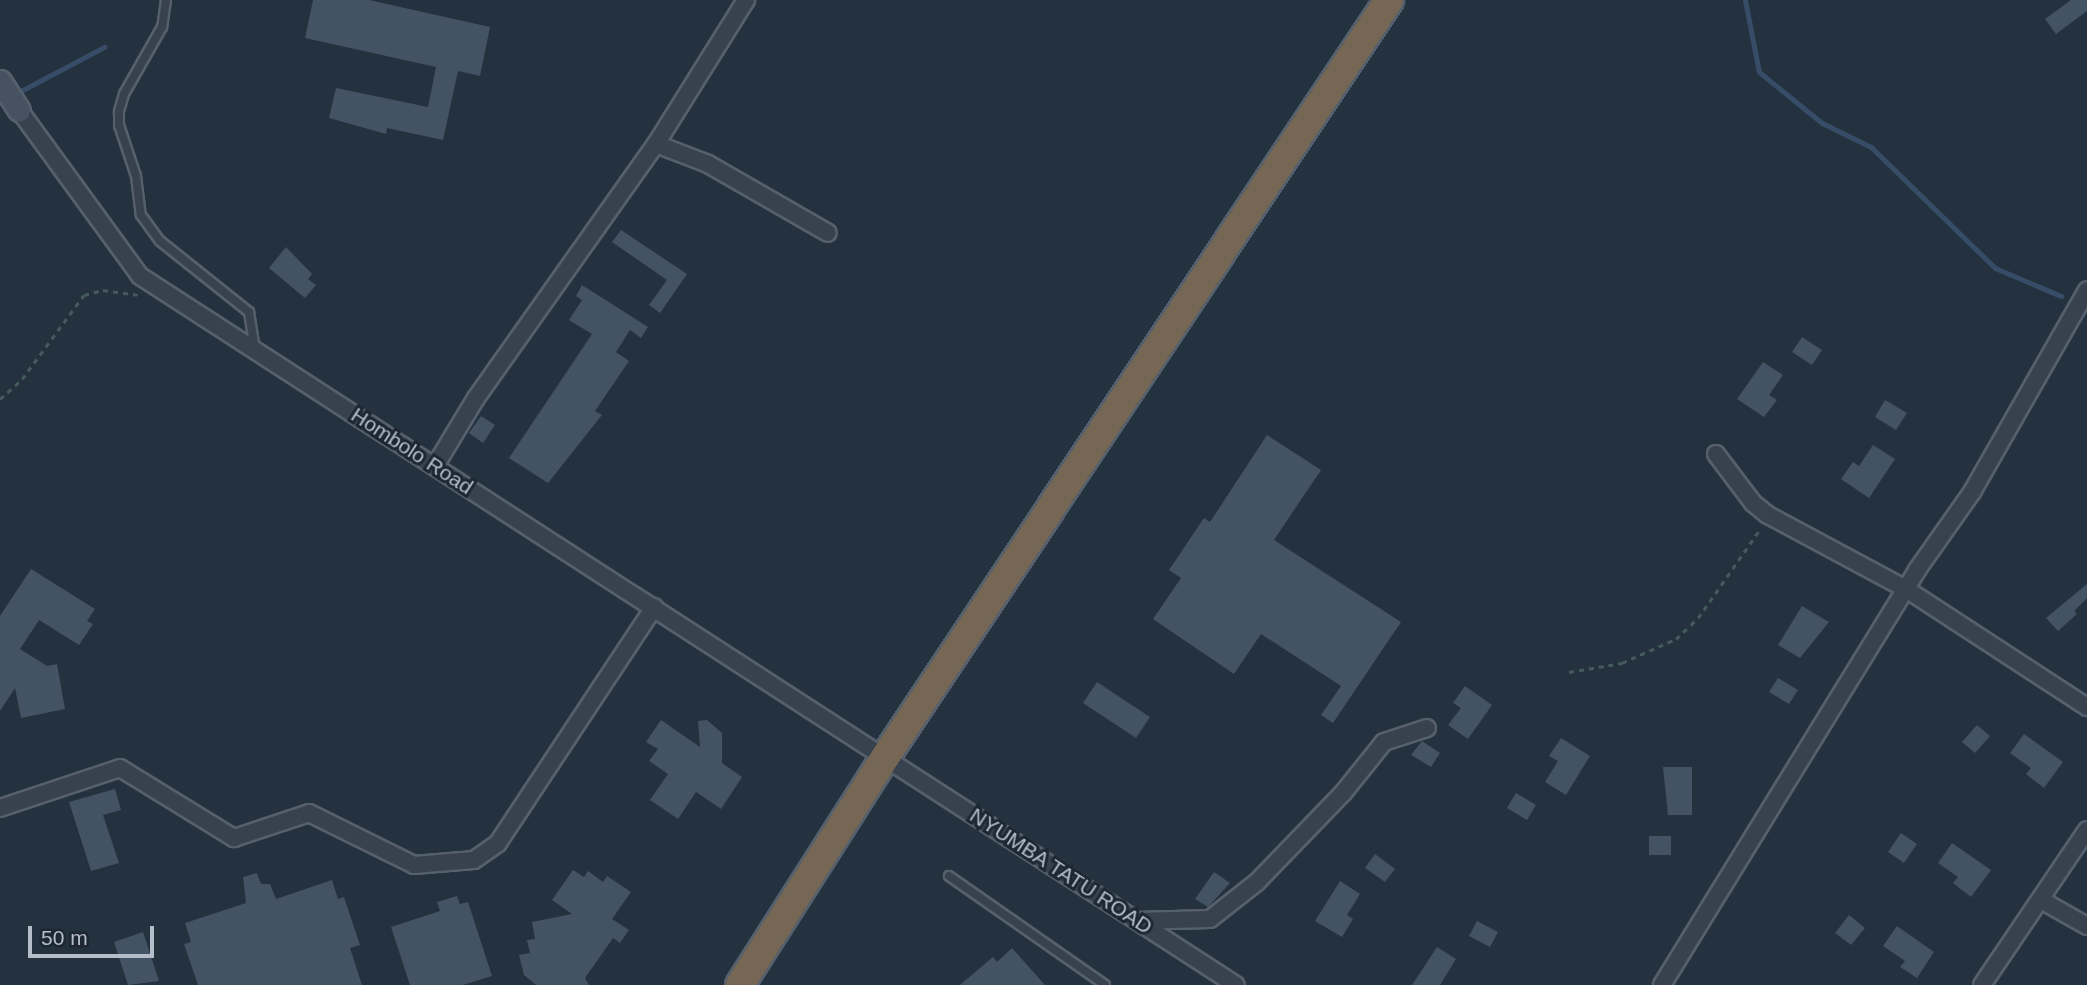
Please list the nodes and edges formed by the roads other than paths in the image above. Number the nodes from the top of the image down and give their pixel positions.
1 (166, 0) edge
2 (746, 0) edge
3 (1389, 0) edge
4 (1, 83) edge
5 (19, 110) joint
6 (656, 144) junction
7 (828, 233) dead end
8 (2087, 290) edge
9 (255, 350) junction
10 (1716, 454) dead end
11 (435, 466) junction
12 (1906, 589) junction
13 (654, 607) junction
14 (2087, 707) edge
15 (1427, 728) dead end
16 (886, 757) junction
17 (0, 808) edge
18 (2087, 830) edge
19 (949, 876) dead end
20 (2041, 900) junction
21 (1138, 921) junction
22 (2087, 926) edge
23 (1098, 983) edge
24 (740, 985) edge
25 (1236, 985) edge
26 (1662, 985) edge
27 (1982, 985) edge

1 - 9 lane
2 - 6 street
3 - 16 highway
4 - 5 street, Hombolo Road
5 - 9 street, Hombolo Road
6 - 7 street
6 - 11 street
8 - 12 street
9 - 11 street, Hombolo Road
10 - 12 street
11 - 13 street, Hombolo Road
12 - 14 street
12 - 26 street
13 - 16 street, Hombolo Road
13 - 17 street
15 - 21 street
16 - 21 street, NYUMBA TATU ROAD
16 - 24 highway
18 - 20 street
19 - 23 lane
20 - 22 street
20 - 27 street
21 - 25 street, NYUMBA TATU ROAD

